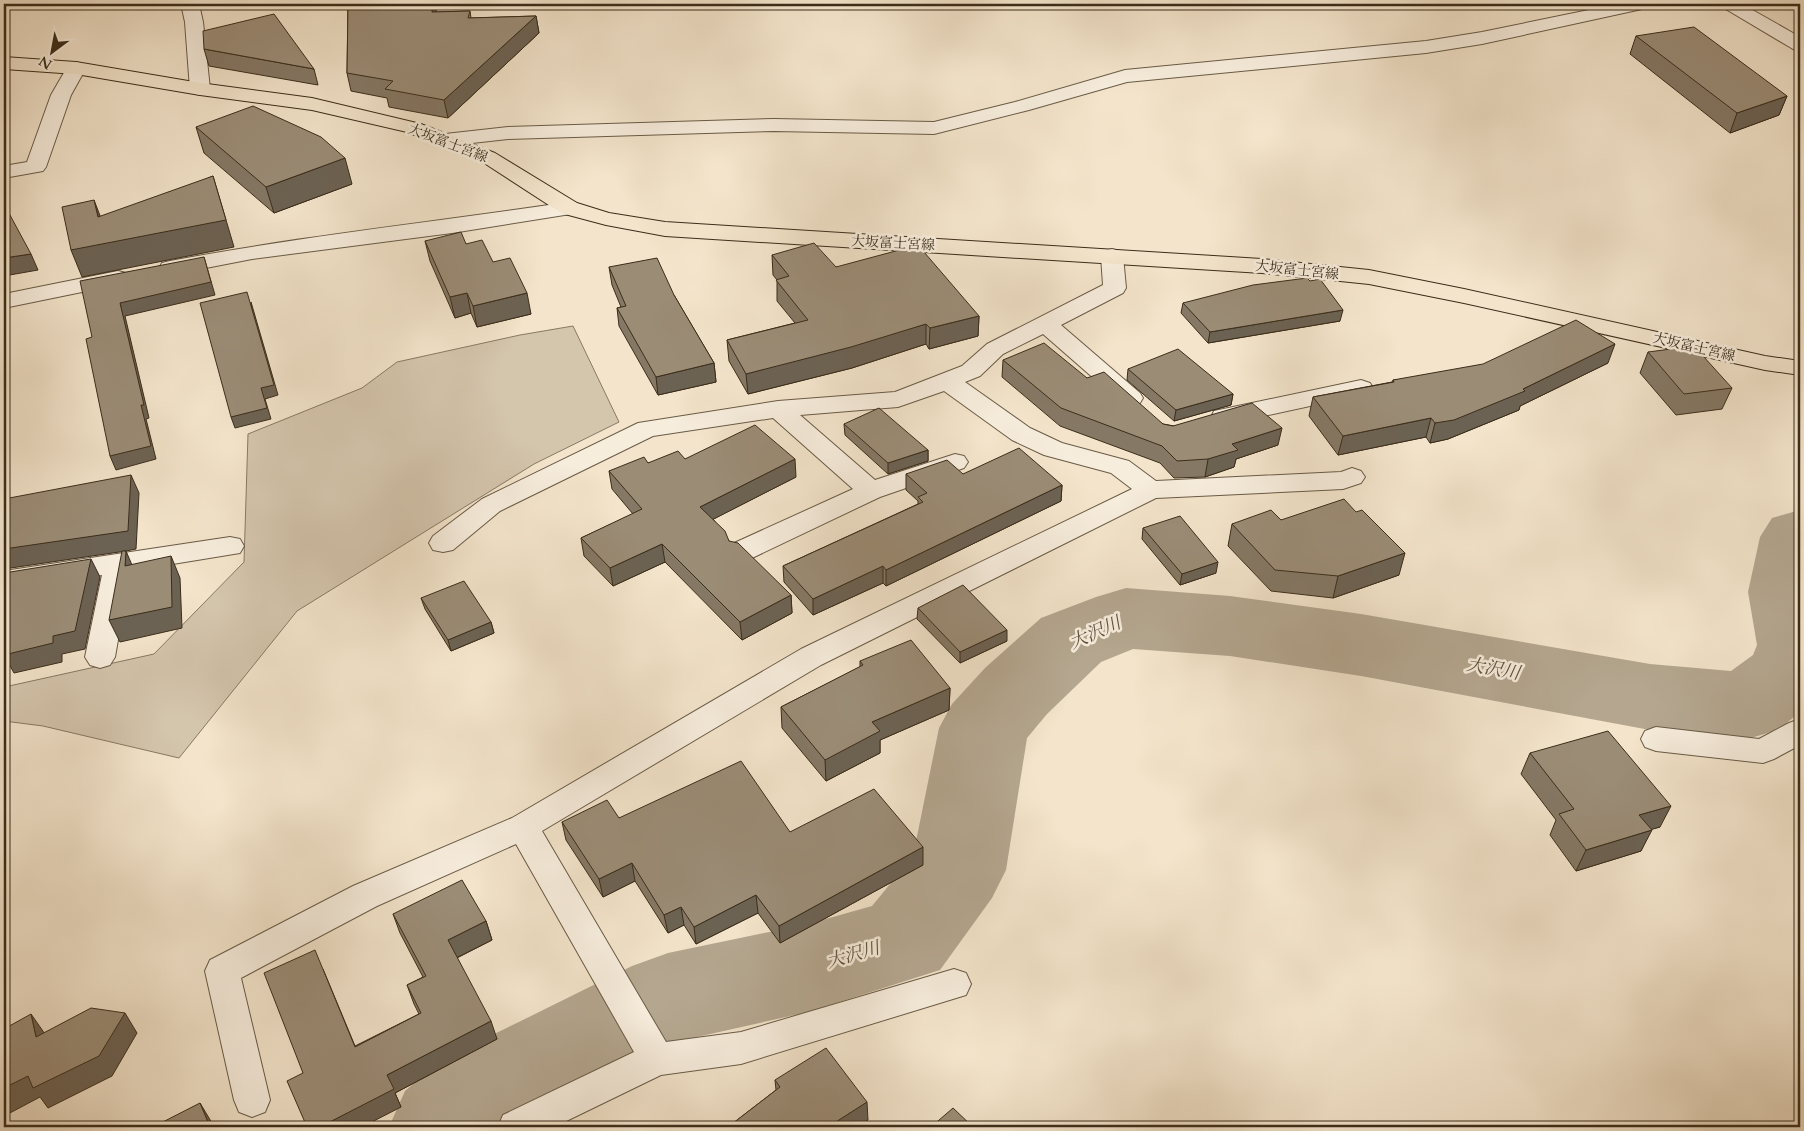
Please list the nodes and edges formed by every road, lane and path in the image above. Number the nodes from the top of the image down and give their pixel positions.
1 (190, 4) edge
2 (1642, 4) edge
3 (1730, 4) edge
4 (1800, 46) edge
5 (4, 63) edge
6 (76, 68) junction
7 (200, 89) junction
8 (445, 140) junction
9 (4, 172) edge
10 (568, 208) junction
11 (1112, 256) junction
12 (4, 301) edge
13 (1046, 324) junction
14 (1800, 368) edge
15 (947, 381) junction
16 (1361, 388) edge
17 (778, 409) junction
18 (1148, 414) edge
19 (1198, 425) edge
20 (955, 462) dead end
21 (1352, 477) dead end
22 (1151, 490) junction
23 (871, 491) junction
24 (443, 543) dead end
25 (230, 546) dead end
26 (742, 551) edge
27 (118, 564) junction
28 (4, 581) edge
29 (100, 656) dead end
30 (1800, 731) edge
31 (1656, 739) dead end
32 (523, 828) junction
33 (954, 984) dead end
34 (652, 1051) junction
35 (252, 1100) dead end
36 (516, 1127) edge

1 - 7 street
2 - 8 street
3 - 4 street
5 - 6 main road, 大坂富士宮線
6 - 7 main road, 大坂富士宮線
6 - 9 street
7 - 8 main road, 大坂富士宮線
8 - 10 main road, 大坂富士宮線
10 - 11 main road, 大坂富士宮線
10 - 12 street
11 - 13 street
11 - 14 main road, 大坂富士宮線
13 - 15 street
13 - 18 street
15 - 17 street
15 - 22 street
16 - 19 street
17 - 23 street
17 - 24 street
20 - 23 street
21 - 22 street
22 - 32 street
23 - 26 street
25 - 27 street
27 - 28 street
27 - 29 street
30 - 31 street
32 - 34 street
32 - 35 street
33 - 34 street
34 - 36 street

